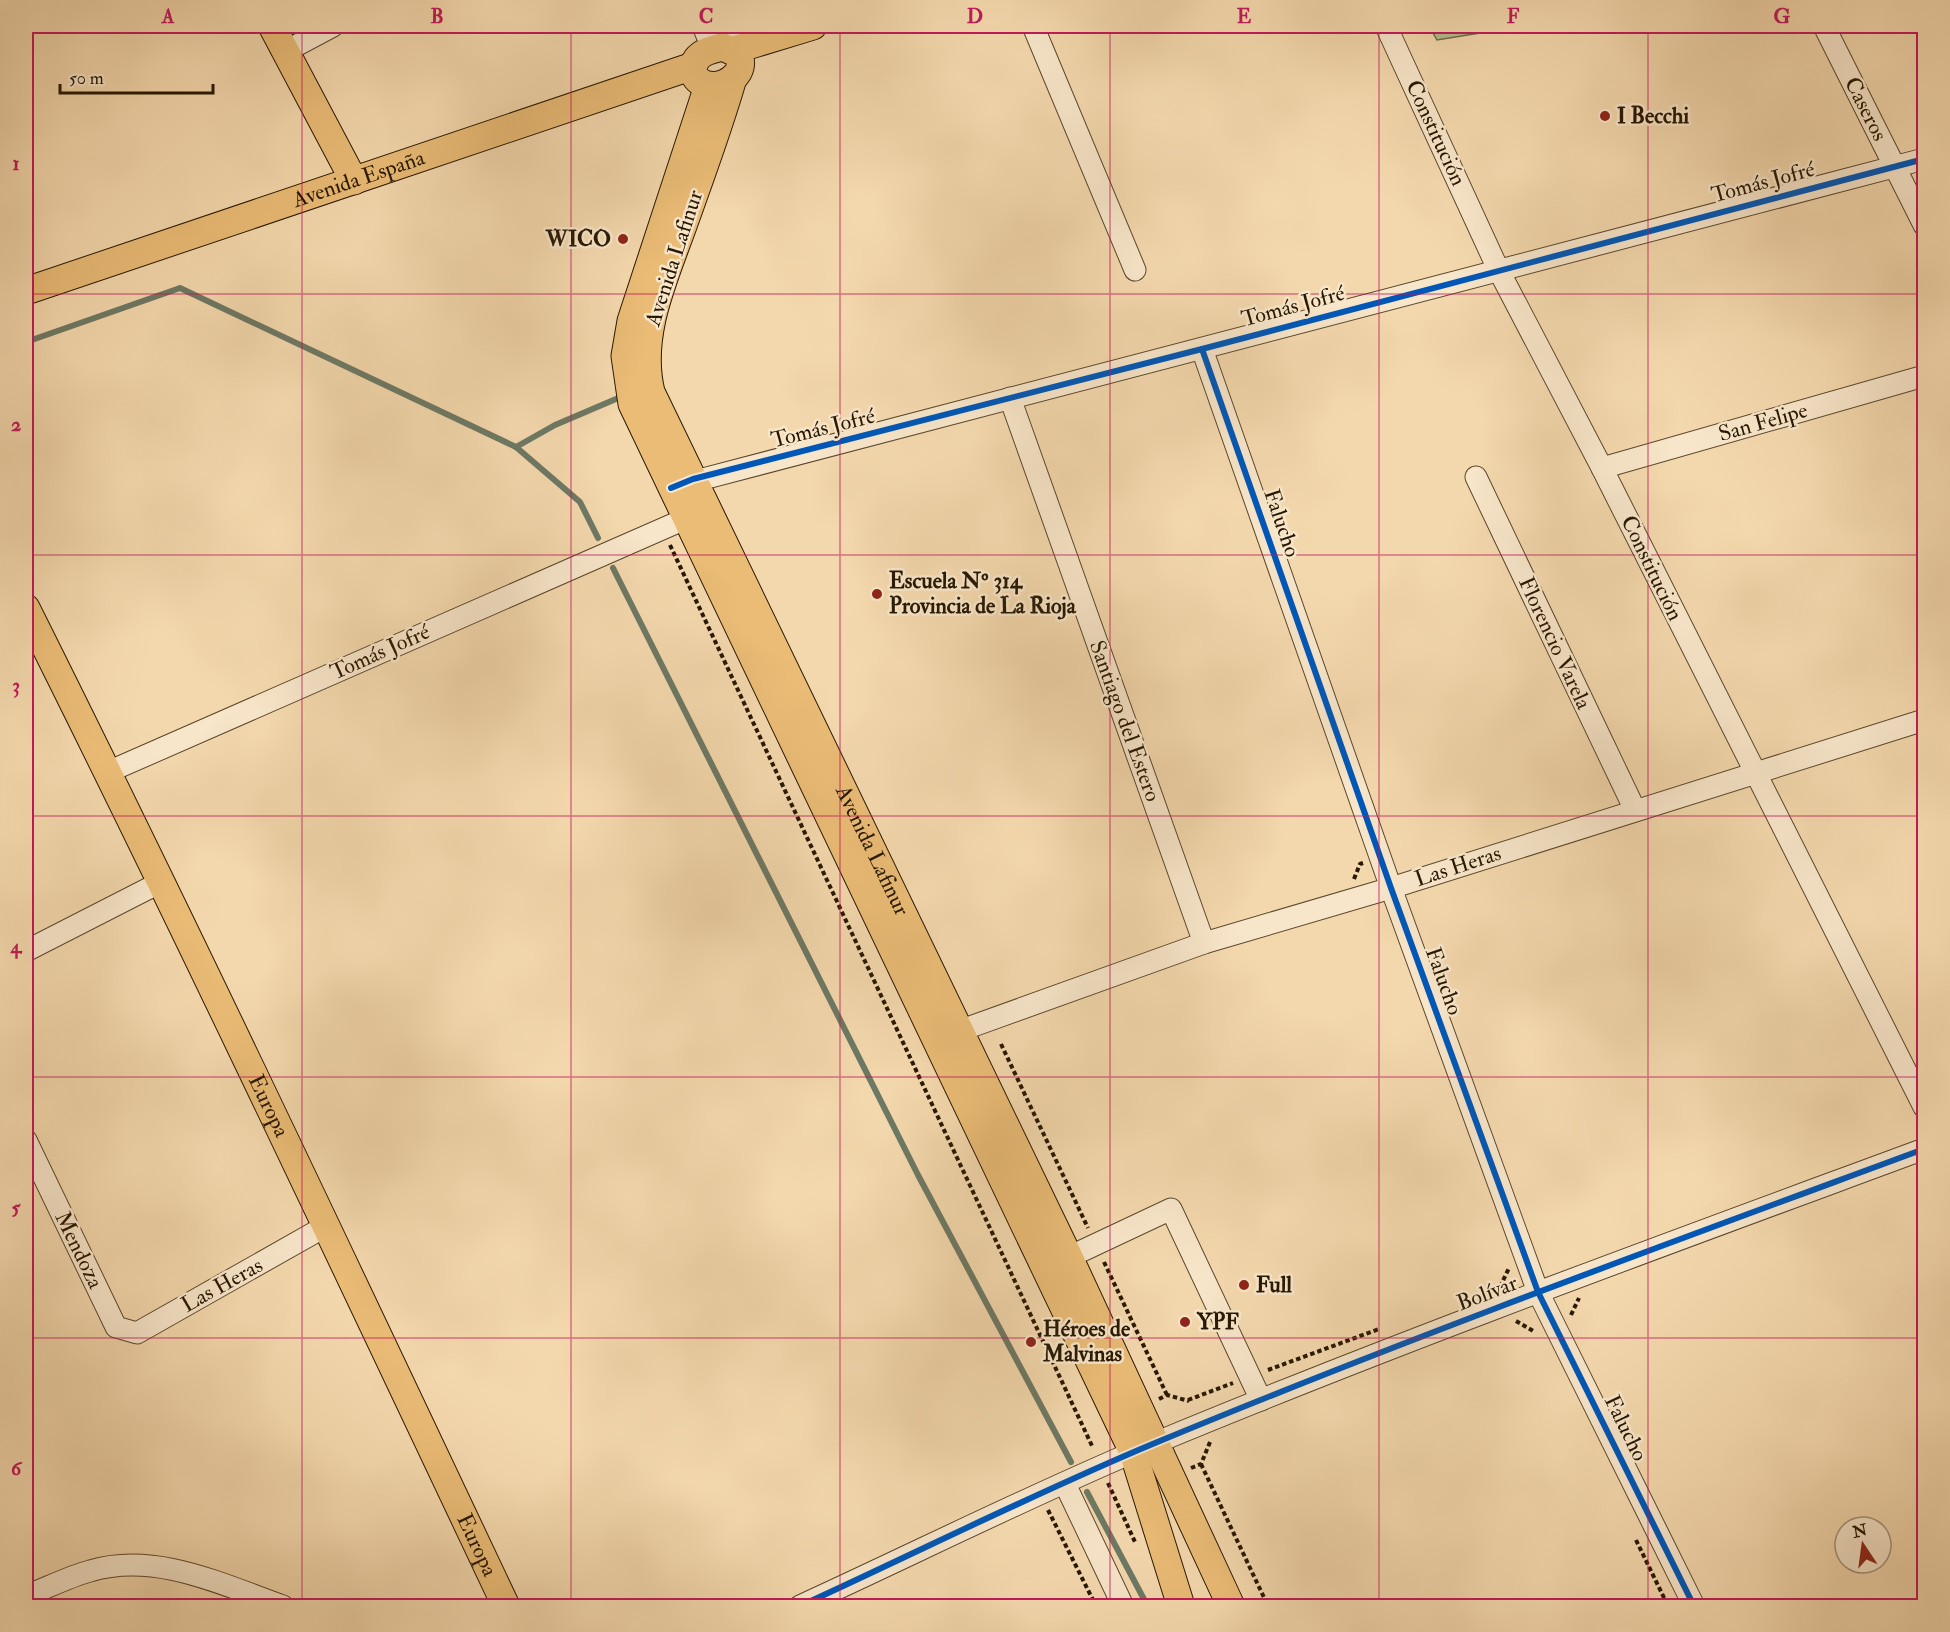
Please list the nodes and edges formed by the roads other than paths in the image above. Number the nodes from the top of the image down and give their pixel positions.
1 (272, 26) edge
2 (333, 26) edge
3 (747, 26) edge
4 (1033, 26) edge
5 (1386, 26) edge
6 (1824, 26) edge
7 (807, 28) edge
8 (286, 51) junction
9 (719, 58) edge
10 (1924, 159) edge
11 (1894, 166) junction
12 (354, 181) junction
13 (1924, 225) edge
14 (1498, 269) junction
15 (1135, 270) dead end
16 (26, 291) edge
17 (1202, 349) junction
18 (1924, 376) edge
19 (1010, 398) junction
20 (1602, 468) junction
21 (1476, 477) dead end
22 (682, 484) junction
23 (674, 523) junction
24 (26, 608) edge
25 (1924, 720) edge
26 (108, 772) junction
27 (1754, 774) junction
28 (1635, 810) junction
29 (161, 882) junction
30 (1391, 888) junction
31 (1204, 943) junction
32 (26, 951) edge
33 (959, 1031) junction
34 (1924, 1107) edge
35 (26, 1140) edge
36 (1924, 1149) edge
37 (327, 1226) junction
38 (1069, 1257) junction
39 (1538, 1292) junction
40 (116, 1327) joint
41 (1261, 1400) junction
42 (1144, 1447) junction
43 (1065, 1484) junction
44 (26, 1596) edge
45 (283, 1606) edge
46 (506, 1606) edge
47 (800, 1606) edge
48 (1123, 1606) edge
49 (1181, 1606) edge
50 (1231, 1606) edge
51 (1694, 1606) edge

1 - 8 main road
2 - 8 street
3 - 9 street
4 - 15 street
5 - 14 street, Constitución
6 - 11 street, Caseros
7 - 9 main road, Avenida España
8 - 12 main road
9 - 12 main road, Avenida España
9 - 22 main road, Avenida Lafinur
10 - 11 street, Tomás Jofré
11 - 13 street, Caseros
11 - 14 street, Tomás Jofré
12 - 16 main road, Avenida España
14 - 17 street, Tomás Jofré
14 - 20 street, Constitución
17 - 19 street, Tomás Jofré
17 - 30 street, Falucho
18 - 20 street, San Felipe
19 - 22 street, Tomás Jofré
19 - 31 street, Santiago del Estero
20 - 27 street, Constitución
21 - 28 street, Florencio Varela
22 - 23 main road, Avenida Lafinur
22 - 33 main road, Avenida Lafinur
23 - 26 street, Tomás Jofré
23 - 42 main road, Avenida Lafinur
24 - 26 main road, Europa
25 - 27 street, Las Heras
26 - 29 main road, Europa
27 - 28 street, Las Heras
27 - 34 street, Constitución
28 - 30 street, Las Heras
29 - 32 street
29 - 37 main road, Europa
30 - 31 street, Las Heras
30 - 39 street, Falucho
31 - 33 street, Las Heras
33 - 38 main road, Avenida Lafinur
35 - 40 street, Mendoza
36 - 39 street, Bolívar
37 - 40 street, Las Heras
37 - 46 main road, Europa
38 - 41 street
38 - 42 main road, Avenida Lafinur
39 - 41 street, Bolívar
39 - 51 street, Falucho
41 - 42 street, Bolívar
42 - 43 street, Bolívar
42 - 49 main road, Avenida Lafinur
42 - 50 main road, Avenida Lafinur
43 - 47 street, Bolívar
43 - 48 street
44 - 45 street

